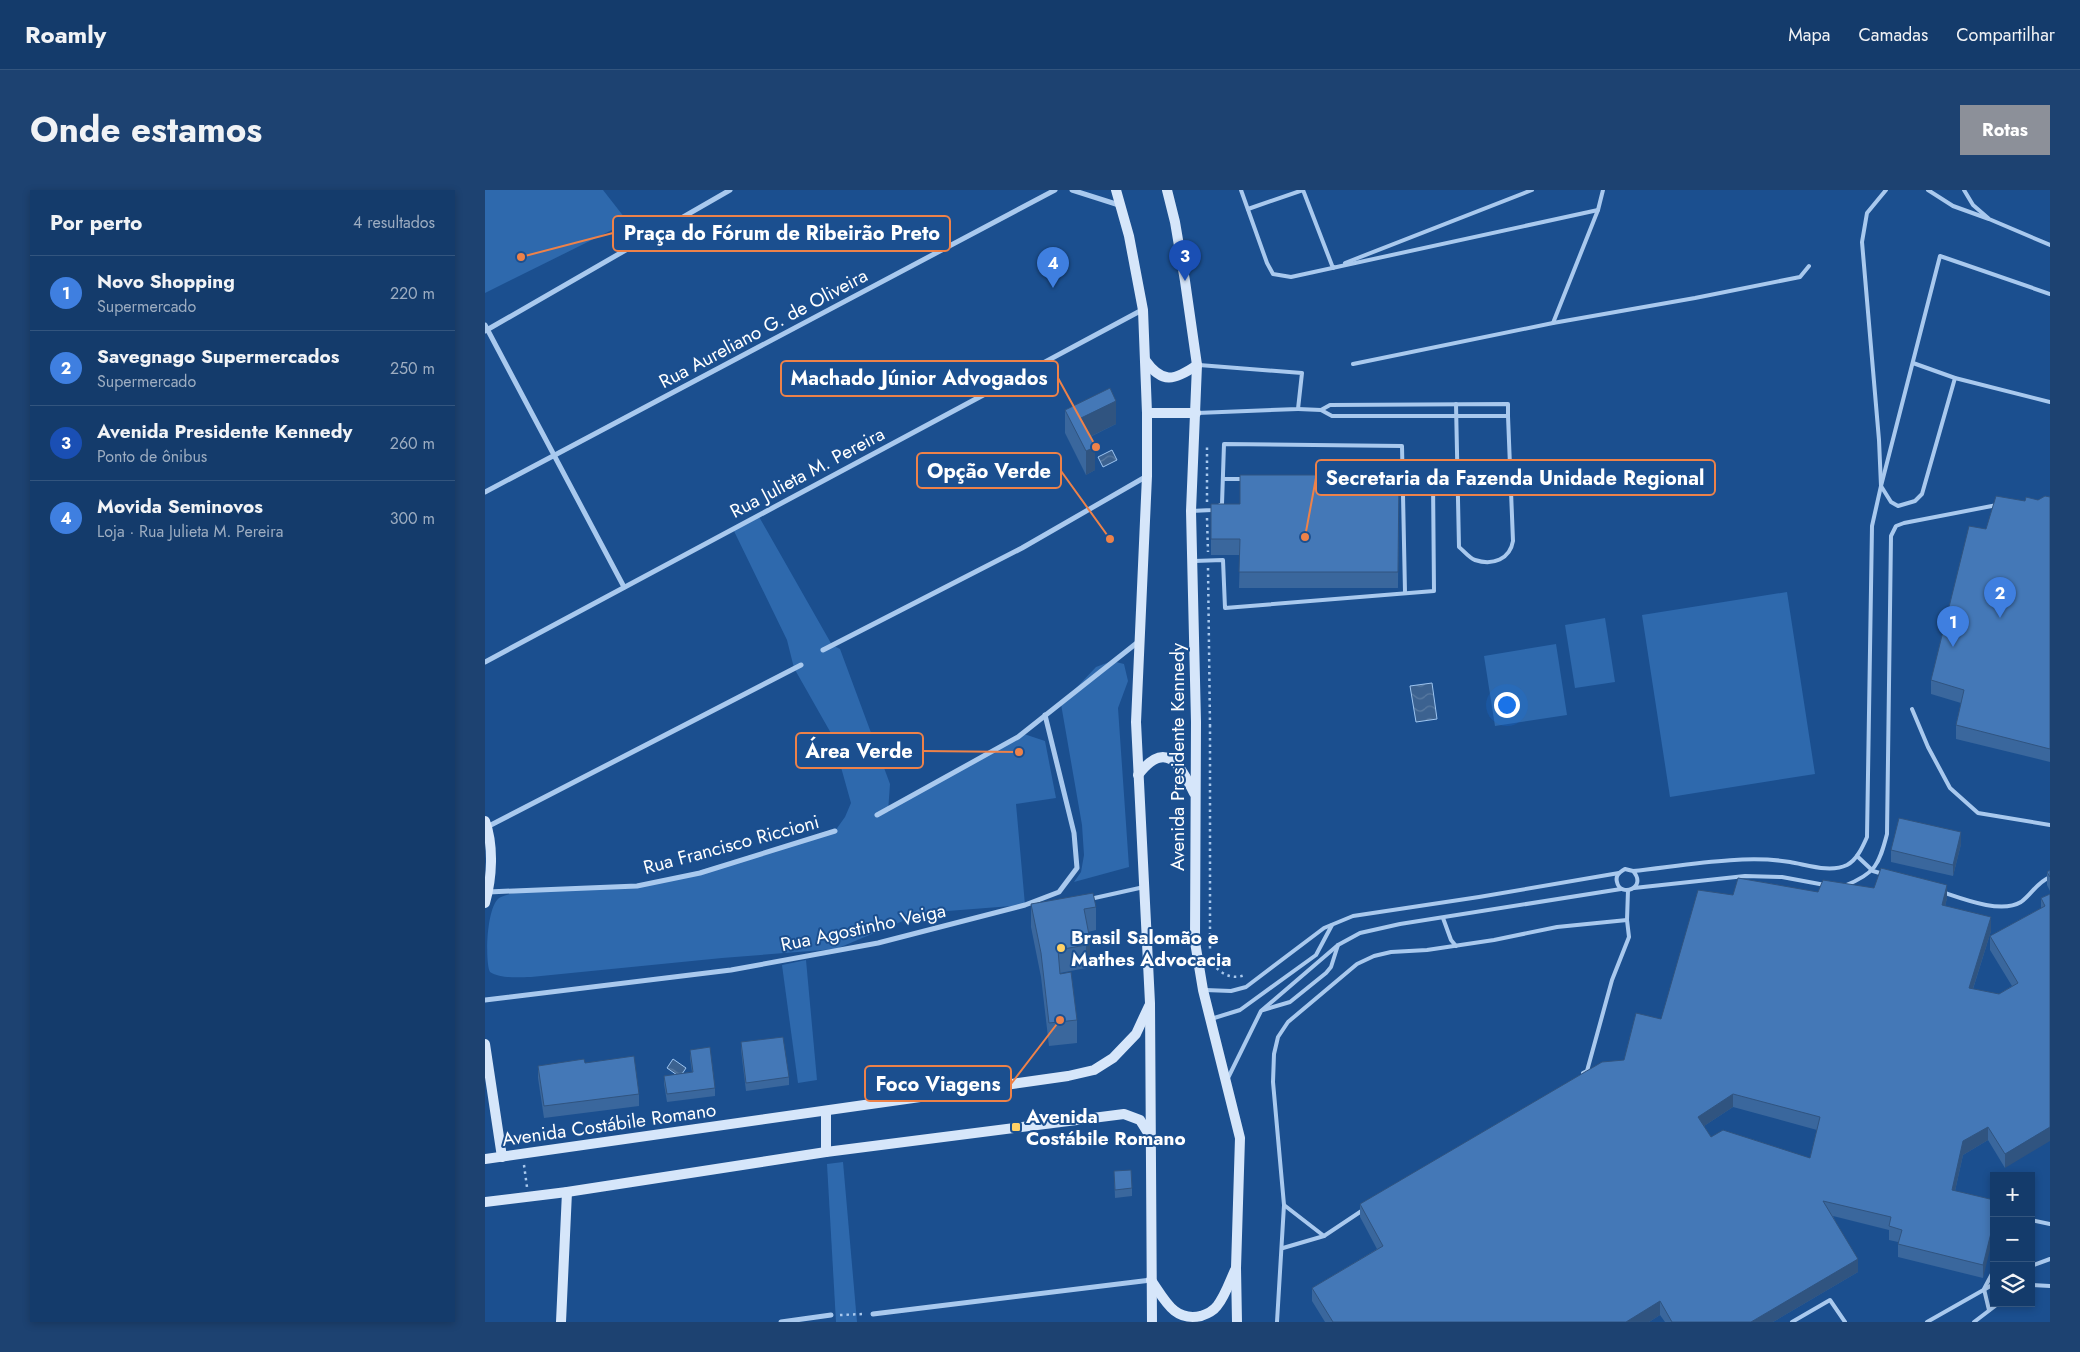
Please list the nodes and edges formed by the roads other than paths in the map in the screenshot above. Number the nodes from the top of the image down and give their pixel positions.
1 (730, 190) edge
2 (1055, 190) edge
3 (1072, 190) edge
4 (1116, 190) edge
5 (1167, 190) edge
6 (1241, 190) edge
7 (1532, 190) edge
8 (1603, 190) edge
9 (1886, 190) edge
10 (1928, 190) edge
11 (1964, 190) edge
12 (1120, 205) junction
13 (1248, 209) junction
14 (1598, 210) junction
15 (1989, 219) junction
16 (2050, 245) edge
17 (1809, 266) dead end
18 (1333, 268) junction
19 (2050, 294) edge
20 (1143, 310) junction
21 (1553, 323) junction
22 (486, 329) edge
23 (1145, 360) junction
24 (1913, 362) junction
25 (1353, 364) dead end
26 (1197, 365) junction
27 (1955, 378) junction
28 (2050, 402) edge
29 (1456, 404) junction
30 (1298, 408) junction
31 (1321, 410) junction
32 (1147, 413) junction
33 (1196, 413) junction
34 (1455, 416) junction
35 (1508, 416) junction
36 (555, 456) junction
37 (1147, 476) junction
38 (1223, 479) junction
39 (1251, 479) edge
40 (1393, 480) edge
41 (1403, 480) junction
42 (1881, 486) junction
43 (485, 492) edge
44 (2001, 504) edge
45 (1191, 511) junction
46 (1191, 562) junction
47 (624, 587) junction
48 (1405, 592) junction
49 (1139, 641) junction
50 (823, 650) dead end
51 (485, 662) edge
52 (801, 665) dead end
53 (1912, 709) dead end
54 (1045, 715) junction
55 (1138, 775) junction
56 (1196, 796) junction
57 (877, 815) dead end
58 (486, 824) edge
59 (2050, 825) edge
60 (835, 831) dead end
61 (1857, 856) junction
62 (1633, 870) junction
63 (1873, 871) junction
64 (1619, 873) junction
65 (1892, 877) edge
66 (2050, 877) edge
67 (1832, 886) edge
68 (1144, 887) junction
69 (1839, 887) edge
70 (1633, 888) junction
71 (1621, 889) junction
72 (1628, 890) junction
73 (1937, 891) edge
74 (487, 892) edge
75 (1080, 902) edge
76 (485, 903) edge
77 (1443, 918) junction
78 (1627, 920) junction
79 (1332, 925) junction
80 (1338, 945) junction
81 (1456, 946) junction
82 (1203, 990) junction
83 (485, 1000) edge
84 (1151, 1003) junction
85 (1261, 1011) junction
86 (1211, 1019) junction
87 (485, 1044) edge
88 (1580, 1075) edge
89 (1227, 1080) junction
90 (826, 1111) junction
91 (1151, 1137) junction
92 (826, 1152) junction
93 (502, 1157) junction
94 (485, 1159) edge
95 (567, 1192) junction
96 (485, 1202) edge
97 (1285, 1205) junction
98 (1366, 1208) edge
99 (2035, 1221) edge
100 (2050, 1224) edge
101 (1324, 1236) junction
102 (1283, 1248) junction
103 (2050, 1259) edge
104 (2035, 1265) edge
105 (1236, 1268) junction
106 (1990, 1278) edge
107 (1151, 1280) junction
108 (2035, 1285) edge
109 (1990, 1286) edge
110 (2050, 1286) edge
111 (1985, 1289) junction
112 (1993, 1307) edge
113 (1989, 1310) junction
114 (873, 1314) road end
115 (831, 1315) road end
116 (561, 1322) edge
117 (781, 1322) edge
118 (1151, 1322) edge
119 (1237, 1322) edge
120 (1277, 1322) edge
121 (1792, 1322) edge
122 (1845, 1322) edge
123 (1927, 1322) edge
124 (1974, 1322) edge

1 - 22 street
2 - 36 street, Rua Aureliano G. de Oliveira
3 - 12 street
4 - 12 main road, Avenida Presidente Kennedy
5 - 26 main road, Avenida Presidente Kennedy
6 - 13 lane
7 - 18 lane
8 - 14 lane
9 - 42 lane
10 - 15 lane
11 - 15 lane
12 - 20 main road, Avenida Presidente Kennedy
13 - 18 lane
13 - 18 lane
14 - 18 lane
14 - 21 lane
15 - 16 lane
17 - 21 lane
19 - 24 lane
20 - 23 main road, Avenida Presidente Kennedy
20 - 47 street, Rua Julieta M. Pereira
21 - 25 lane
22 - 36 street
23 - 26 main road
23 - 32 main road, Avenida Presidente Kennedy
24 - 27 lane
24 - 42 lane
26 - 30 lane
26 - 33 main road, Avenida Presidente Kennedy
27 - 28 lane
27 - 42 lane
29 - 31 lane
29 - 34 lane
29 - 35 lane
30 - 31 lane
30 - 33 lane
31 - 34 lane
32 - 33 main road
32 - 37 main road, Avenida Presidente Kennedy
33 - 45 main road, Avenida Presidente Kennedy
34 - 35 lane
34 - 35 lane
36 - 43 street, Rua Aureliano G. de Oliveira
36 - 47 street
37 - 49 main road, Avenida Presidente Kennedy
37 - 50 street
38 - 39 lane
38 - 41 lane
38 - 45 lane
40 - 41 lane
41 - 48 lane
41 - 48 lane
42 - 61 lane
44 - 63 lane
45 - 46 main road, Avenida Presidente Kennedy
46 - 48 lane
46 - 56 main road, Avenida Presidente Kennedy
47 - 51 street, Rua Julieta M. Pereira
49 - 54 street
49 - 55 main road, Avenida Presidente Kennedy
52 - 58 street
53 - 59 lane
54 - 57 street
54 - 83 street, Rua Agostinho Veiga
55 - 56 main road
55 - 68 main road, Avenida Presidente Kennedy
56 - 82 main road, Avenida Presidente Kennedy
58 - 74 main road
60 - 74 street, Rua Francisco Riccioni
61 - 62 lane
61 - 63 lane
62 - 64 lane
62 - 70 lane
63 - 65 lane
63 - 69 lane
64 - 71 lane
64 - 79 lane
66 - 73 lane
67 - 70 lane
68 - 75 lane
68 - 84 main road, Avenida Presidente Kennedy
70 - 72 lane
71 - 72 lane
71 - 77 lane
72 - 78 lane
74 - 76 main road
77 - 80 lane
77 - 81 lane
78 - 81 lane
78 - 88 lane
79 - 82 lane
79 - 86 lane
80 - 85 lane
80 - 85 lane
81 - 97 lane
82 - 86 main road, Avenida Presidente Kennedy
84 - 90 main road, Avenida Costábile Romano
84 - 91 main road, Avenida Presidente Kennedy
85 - 89 lane
86 - 89 main road, Avenida Presidente Kennedy
87 - 93 main road
89 - 105 main road, Avenida Presidente Kennedy
90 - 92 main road
90 - 93 main road, Avenida Costábile Romano
91 - 92 main road
91 - 107 main road, Avenida Presidente Kennedy
92 - 95 main road
93 - 94 main road, Avenida Costábile Romano
95 - 96 main road
95 - 116 main road
97 - 101 lane
97 - 102 lane
98 - 101 lane
99 - 100 lane
101 - 102 lane
102 - 120 lane
103 - 104 lane
105 - 107 main road
105 - 119 main road, Avenida Presidente Kennedy
106 - 111 lane
107 - 114 street
107 - 118 main road, Avenida Presidente Kennedy
108 - 110 lane
109 - 111 lane
111 - 113 lane
111 - 123 lane
112 - 113 lane
113 - 124 lane
115 - 117 street
121 - 122 lane

